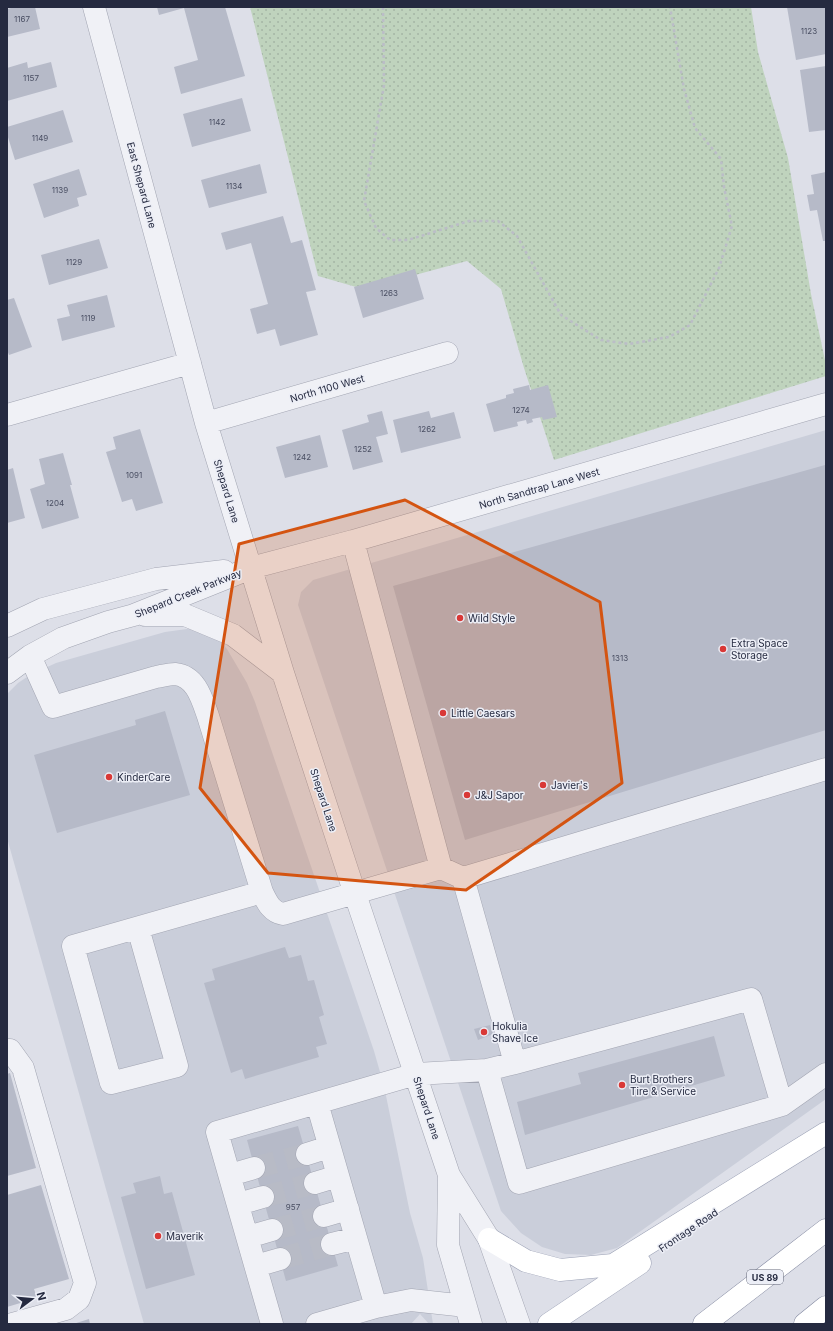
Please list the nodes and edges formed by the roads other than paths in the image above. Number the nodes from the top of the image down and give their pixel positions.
1 (94, 7) edge
2 (447, 353) dead end
3 (190, 363) junction
4 (826, 404) edge
5 (7, 416) edge
6 (206, 423) junction
7 (353, 541) junction
8 (251, 568) junction
9 (134, 615) junction
10 (7, 626) edge
11 (30, 656) junction
12 (7, 673) edge
13 (283, 673) junction
14 (826, 769) edge
15 (441, 868) junction
16 (463, 878) junction
17 (262, 892) junction
18 (354, 894) junction
19 (138, 928) junction
20 (7, 1050) edge
21 (515, 1063) junction
22 (487, 1070) junction
23 (416, 1074) junction
24 (826, 1074) edge
25 (317, 1103) junction
26 (782, 1105) junction
27 (826, 1133) edge
28 (826, 1137) edge
29 (329, 1147) junction
30 (306, 1154) tunnel mouth
31 (254, 1168) tunnel mouth
32 (230, 1175) junction
33 (449, 1175) junction
34 (338, 1176) junction
35 (315, 1183) tunnel mouth
36 (263, 1197) tunnel mouth
37 (238, 1204) junction
38 (348, 1209) junction
39 (324, 1216) tunnel mouth
40 (272, 1230) tunnel mouth
41 (826, 1230) edge
42 (248, 1237) junction
43 (356, 1238) junction
44 (489, 1240) junction
45 (332, 1244) tunnel mouth
46 (280, 1259) tunnel mouth
47 (256, 1266) junction
48 (376, 1307) junction
49 (826, 1307) edge
50 (468, 1315) edge
51 (12, 1324) edge
52 (272, 1324) edge
53 (317, 1324) edge
54 (519, 1324) edge
55 (549, 1324) edge
56 (704, 1324) edge
57 (805, 1324) edge

1 - 3 street, East Shepard Lane
2 - 6 street, North 1100 West
3 - 5 street
3 - 6 street, East Shepard Lane
4 - 7 street, North Sandtrap Lane West
6 - 8 street, Shepard Lane
7 - 8 street, North Sandtrap Lane West
7 - 15 street
8 - 9 street, Shepard Creek Parkway
8 - 10 street, Shepard Creek Parkway
8 - 13 street, Shepard Lane
9 - 11 street, Shepard Creek Parkway
9 - 13 street
11 - 12 street, Shepard Creek Parkway
11 - 17 street
13 - 18 street, Shepard Lane
14 - 16 street
15 - 16 street
15 - 18 street
16 - 21 street
17 - 18 street
17 - 19 street
18 - 23 street, Shepard Lane
19 - 19 street
20 - 51 street
21 - 22 street
21 - 26 street
22 - 23 street
22 - 26 street
23 - 25 street
23 - 33 street, Shepard Lane
24 - 26 street
25 - 29 street
25 - 32 street
27 - 44 main road
28 - 55 main road, Frontage Road
29 - 30 street
29 - 34 street
31 - 32 street
32 - 37 street
33 - 44 street, Shepard Lane
33 - 50 street, Shepard Lane
34 - 35 street
34 - 38 street
36 - 37 street
37 - 42 street
38 - 39 street
38 - 43 street
40 - 42 street
41 - 56 main road, US 89
42 - 47 street
43 - 45 street
43 - 48 street
44 - 54 street, Shepard Lane
46 - 47 street
47 - 52 street
48 - 50 street
48 - 53 street
49 - 57 main road

